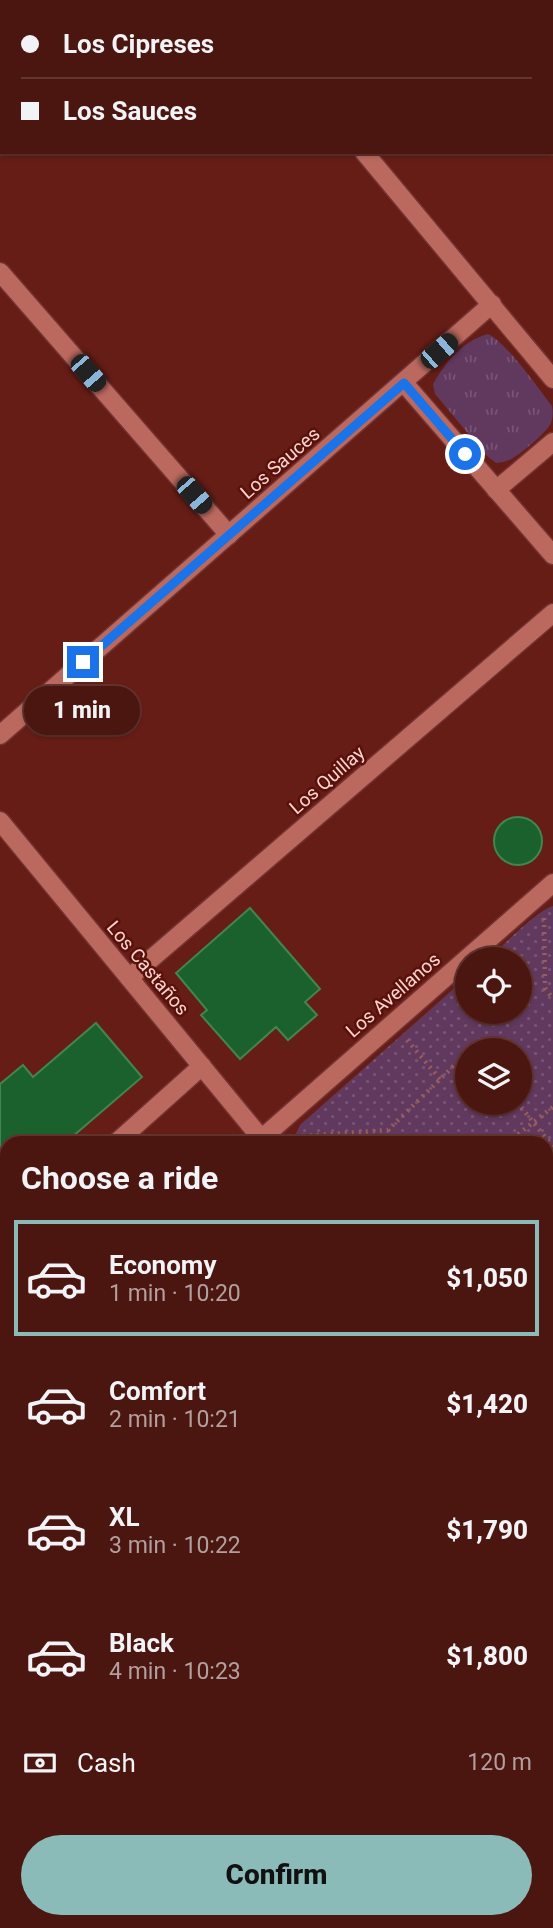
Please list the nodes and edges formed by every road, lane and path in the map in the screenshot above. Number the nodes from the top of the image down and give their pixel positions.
1 (366, 154) edge
2 (0, 272) edge
3 (492, 304) junction
4 (553, 379) edge
5 (404, 383) junction
6 (553, 442) edge
7 (496, 490) junction
8 (229, 535) junction
9 (553, 555) edge
10 (553, 612) edge
11 (0, 735) edge
12 (0, 821) edge
13 (549, 887) edge
14 (129, 978) junction
15 (553, 999) edge
16 (393, 1023) junction
17 (455, 1065) edge
18 (202, 1066) junction
19 (440, 1079) junction
20 (553, 1107) edge
21 (527, 1115) edge
22 (533, 1123) junction
23 (388, 1130) junction
24 (124, 1136) edge
25 (259, 1136) edge
26 (269, 1136) edge
27 (303, 1136) edge
28 (393, 1136) edge
29 (516, 1136) edge
30 (544, 1136) edge

1 - 3 street
2 - 8 street
3 - 4 street
3 - 5 street, Los Sauces
5 - 7 street
5 - 8 street, Los Sauces
6 - 7 street
7 - 9 street
8 - 11 street, Los Sauces
10 - 14 street, Los Quillay
12 - 14 street, Los Castaños
13 - 15 path
13 - 16 street, Los Avellanos
14 - 18 street, Los Castaños
16 - 19 path
16 - 26 street, Los Avellanos
17 - 19 path
18 - 24 street
18 - 25 street, Los Castaños
19 - 23 path
20 - 22 path
21 - 22 path
22 - 29 path
22 - 30 path
23 - 27 path
23 - 28 path

